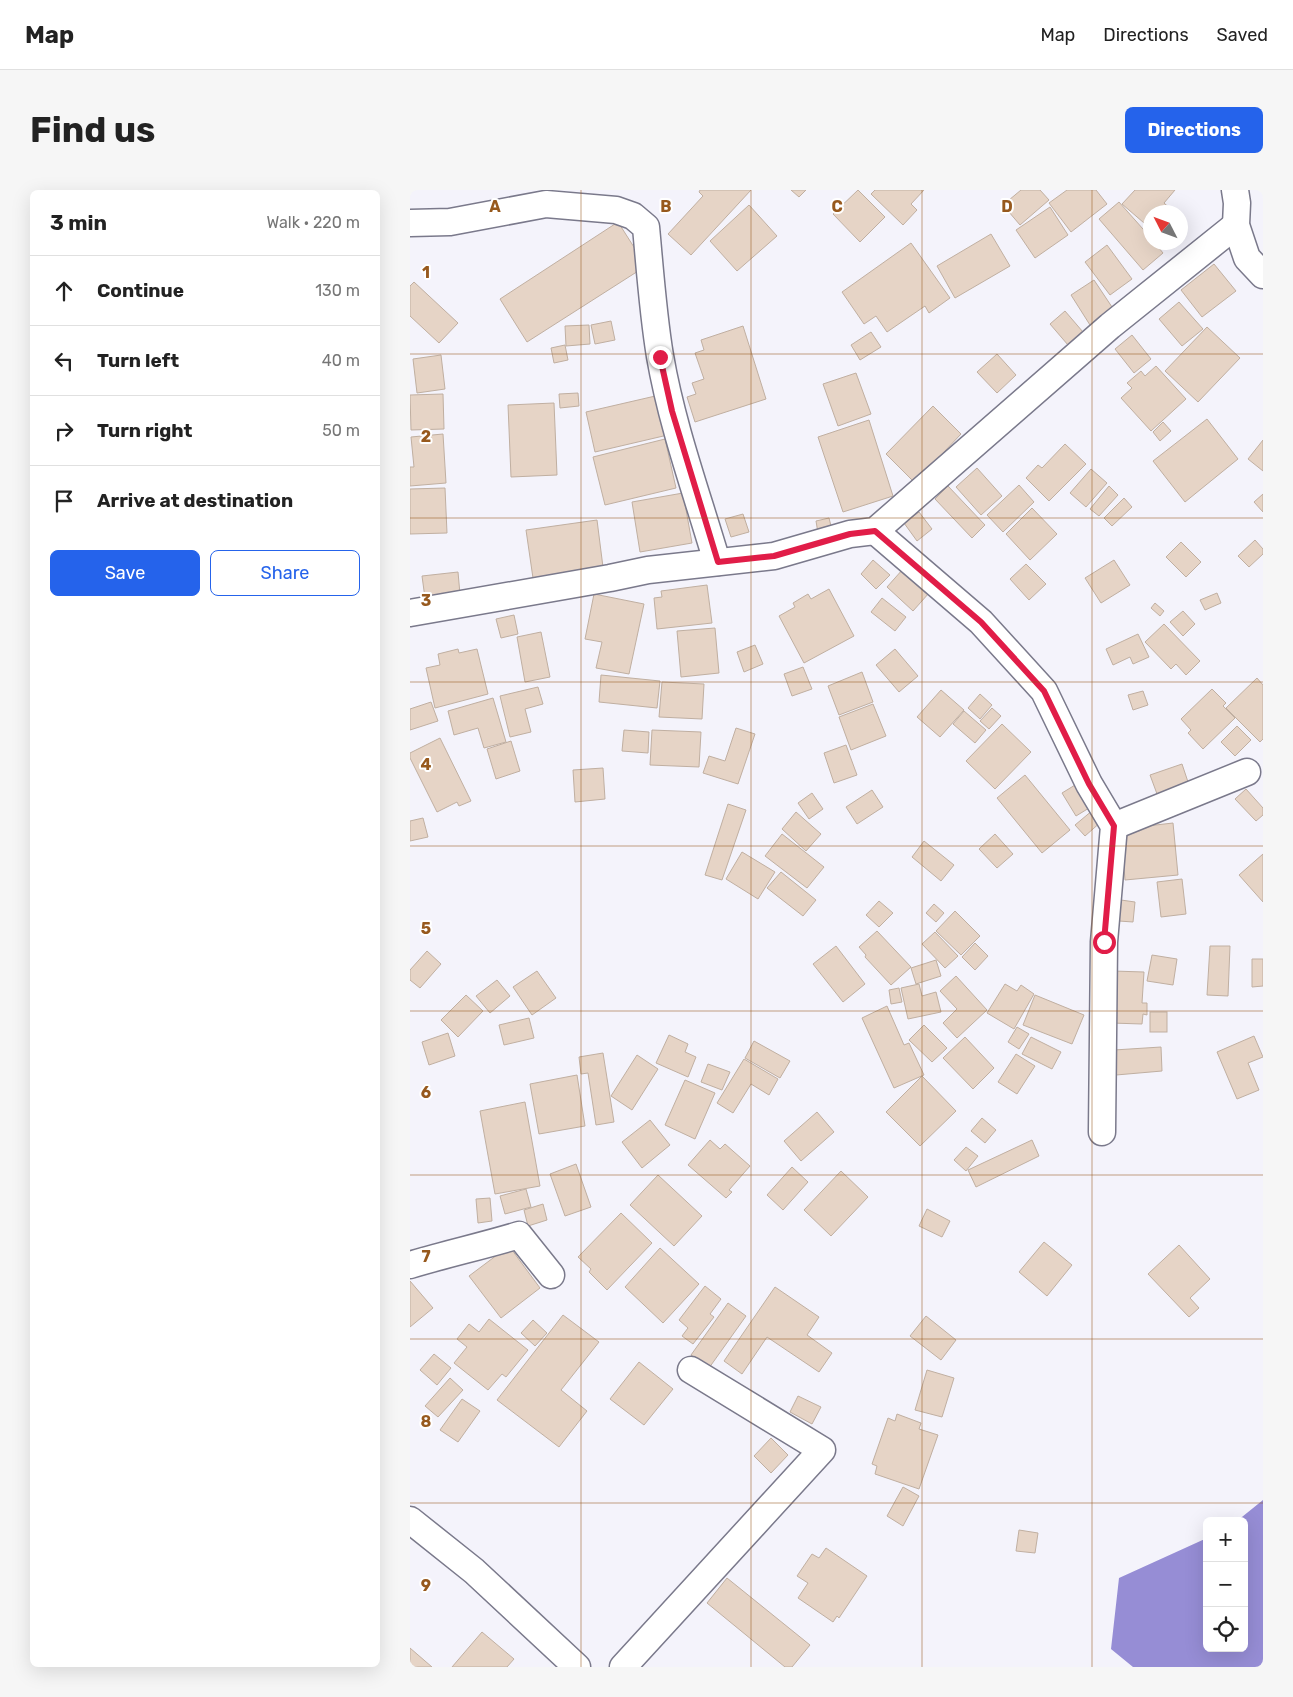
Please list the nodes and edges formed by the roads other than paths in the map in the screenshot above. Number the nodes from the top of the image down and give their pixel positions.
1 (1235, 190) edge
2 (410, 223) edge
3 (1236, 225) junction
4 (1263, 275) edge
5 (875, 531) junction
6 (718, 562) junction
7 (410, 613) edge
8 (1247, 772) dead end
9 (1114, 826) junction
10 (1102, 1132) dead end
11 (410, 1265) edge
12 (551, 1274) dead end
13 (691, 1370) dead end
14 (410, 1520) edge
15 (577, 1667) edge
16 (623, 1667) edge

1 - 3 street
2 - 6 street
3 - 4 street
3 - 5 street
5 - 6 street
5 - 9 street
6 - 7 street
8 - 9 street
9 - 10 street
11 - 12 street
13 - 16 street
14 - 15 street

